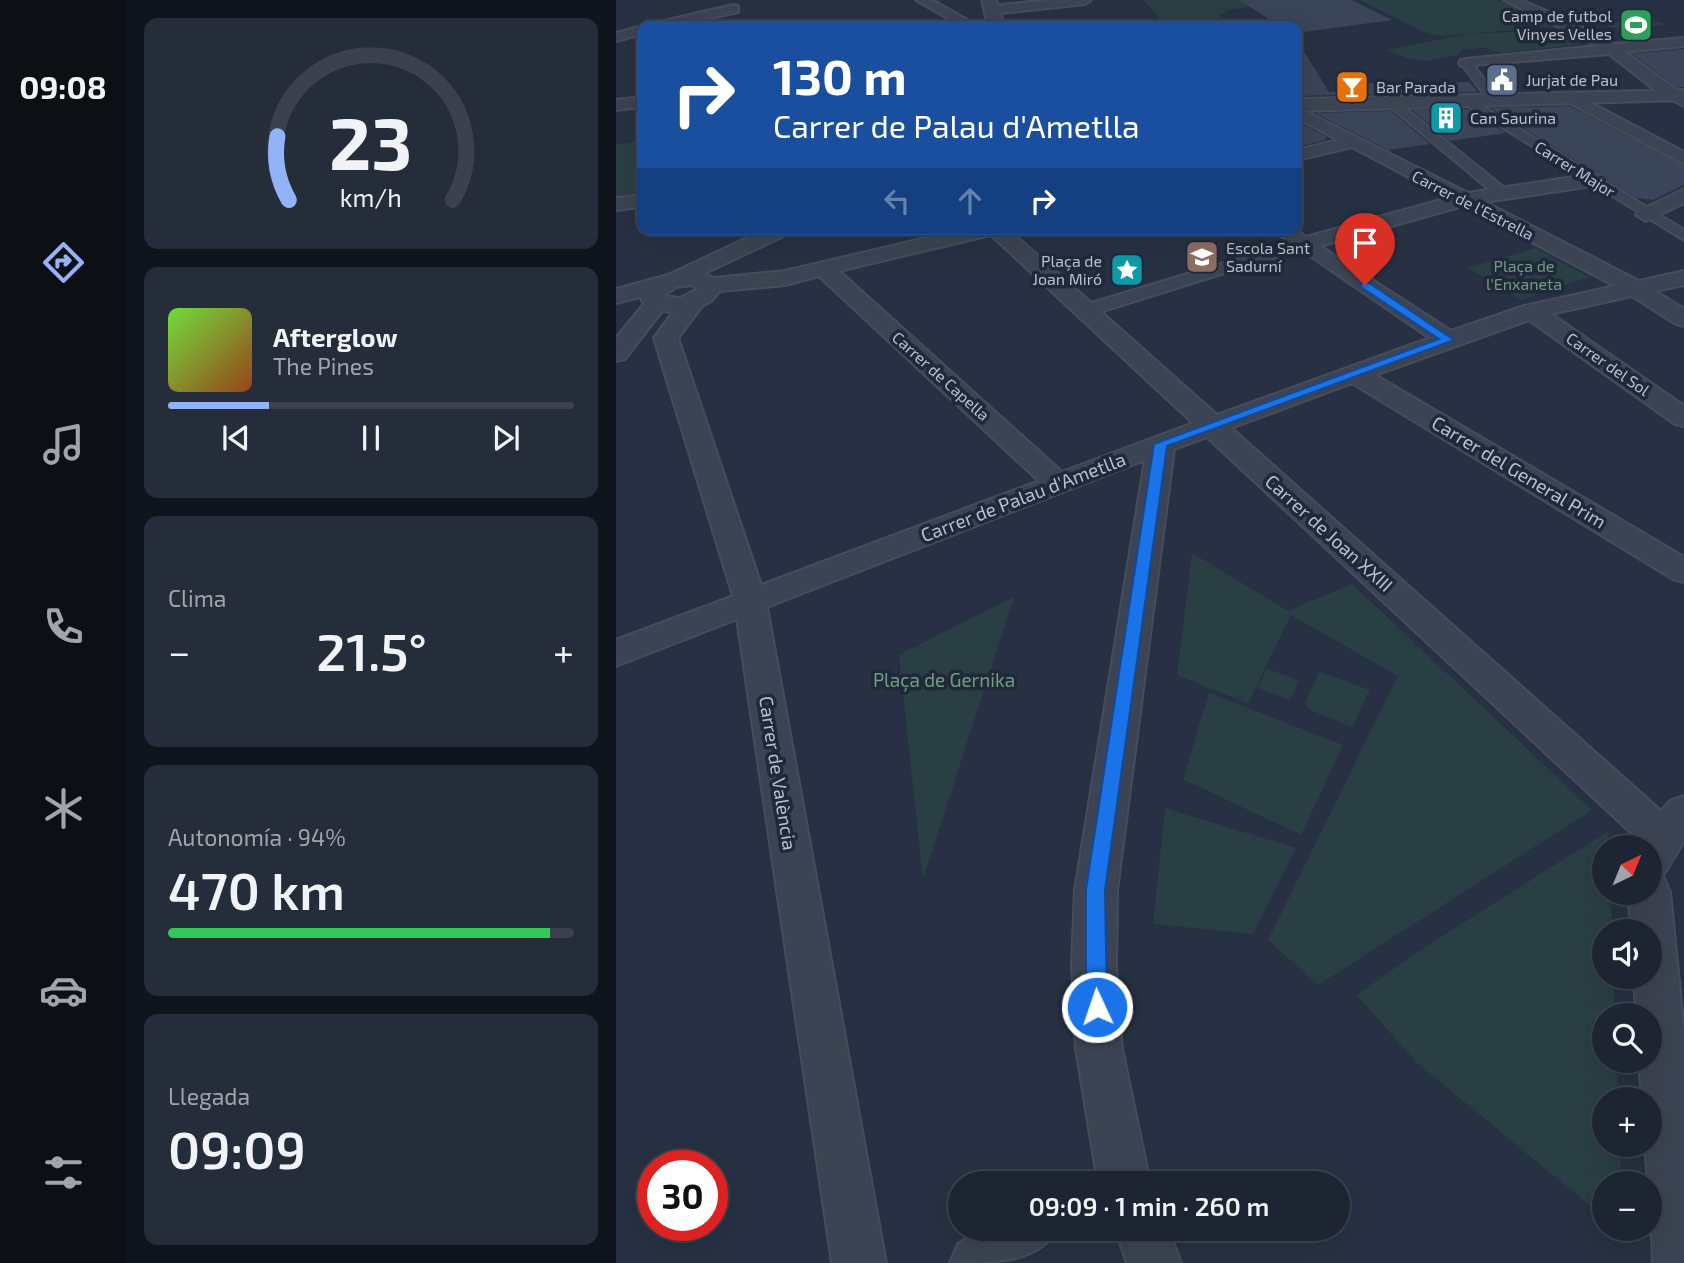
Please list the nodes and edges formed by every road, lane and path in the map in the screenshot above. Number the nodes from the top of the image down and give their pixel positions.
1 (721, 0) edge
2 (922, 0) edge
3 (1085, 0) edge
4 (1510, 0) edge
5 (1023, 3) edge
6 (990, 5) edge
7 (688, 21) edge
8 (962, 21) edge
9 (637, 31) edge
10 (616, 37) edge
11 (1684, 42) edge
12 (1614, 50) junction
13 (1466, 63) joint
14 (1680, 97) edge
15 (1574, 99) junction
16 (1493, 100) junction
17 (1467, 101) junction
18 (1391, 102) junction
19 (637, 103) edge
20 (616, 105) edge
21 (1302, 105) edge
22 (1302, 115) edge
23 (1352, 142) junction
24 (1302, 154) edge
25 (1684, 159) edge
26 (1592, 180) junction
27 (1503, 193) junction
28 (1684, 195) edge
29 (1462, 200) junction
30 (637, 202) edge
31 (616, 204) edge
32 (1646, 215) junction
33 (773, 235) edge
34 (774, 235) edge
35 (968, 235) edge
36 (1001, 235) edge
37 (1290, 235) edge
38 (1684, 236) edge
39 (1303, 244) junction
40 (743, 259) junction
41 (824, 269) junction
42 (785, 278) junction
43 (1684, 278) edge
44 (1633, 287) junction
45 (704, 290) junction
46 (662, 293) junction
47 (616, 296) edge
48 (616, 309) edge
49 (1084, 311) junction
50 (1532, 311) junction
51 (616, 317) edge
52 (1684, 319) edge
53 (1448, 340) junction
54 (622, 346) edge
55 (1355, 374) junction
56 (1684, 418) edge
57 (1211, 426) junction
58 (1161, 444) junction
59 (1058, 483) junction
60 (1684, 571) edge
61 (750, 600) junction
62 (616, 653) edge
63 (1672, 829) edge
64 (1650, 905) edge
65 (1116, 1171) edge
66 (1012, 1241) edge
67 (1146, 1241) edge
68 (859, 1263) edge
69 (977, 1263) edge
70 (1154, 1263) edge
71 (1680, 1263) edge

1 - 7 street
2 - 8 street
3 - 5 street
4 - 12 street
5 - 6 street
9 - 10 street
11 - 12 street
12 - 13 street
12 - 14 street
13 - 16 street
14 - 15 street
15 - 16 street
15 - 25 street
16 - 17 street
17 - 18 street
17 - 26 street, Carrer Major
18 - 21 street
18 - 27 street
19 - 20 street
22 - 23 street, Carrer de l'Estrella
23 - 24 street
23 - 29 street, Carrer de l'Estrella
26 - 27 street
26 - 32 street, Carrer Major
27 - 29 street
28 - 32 street
29 - 39 street
29 - 44 street, Carrer de l'Estrella
30 - 31 street
32 - 38 street, Carrer Major
33 - 46 street
34 - 40 street
35 - 41 street
36 - 49 street, Carrer de Joan XXIII
37 - 39 street
39 - 49 street
39 - 53 street
40 - 42 street
40 - 45 street
41 - 42 street
41 - 59 street, Carrer de Capella
42 - 45 street
43 - 44 street, Carrer de Palau d'Ametlla
44 - 50 street, Carrer de Palau d'Ametlla
44 - 52 street, Carrer de l'Estrella
45 - 46 street
45 - 61 street, Carrer de València
46 - 47 street
46 - 48 street
46 - 54 street
49 - 57 street, Carrer de Joan XXIII
50 - 53 street, Carrer de Palau d'Ametlla
50 - 56 street, Carrer del Sol
51 - 54 street
53 - 55 street, Carrer de Palau d'Ametlla
55 - 57 street, Carrer de Palau d'Ametlla
55 - 60 street, Carrer del General Prim
57 - 58 street, Carrer de Palau d'Ametlla
57 - 63 street, Carrer de Joan XXIII
58 - 59 street, Carrer de Palau d'Ametlla
58 - 65 street
59 - 61 street, Carrer de Palau d'Ametlla
61 - 62 street, Carrer de Palau d'Ametlla
61 - 68 street, Carrer de València
64 - 71 street
66 - 69 street
67 - 70 street

